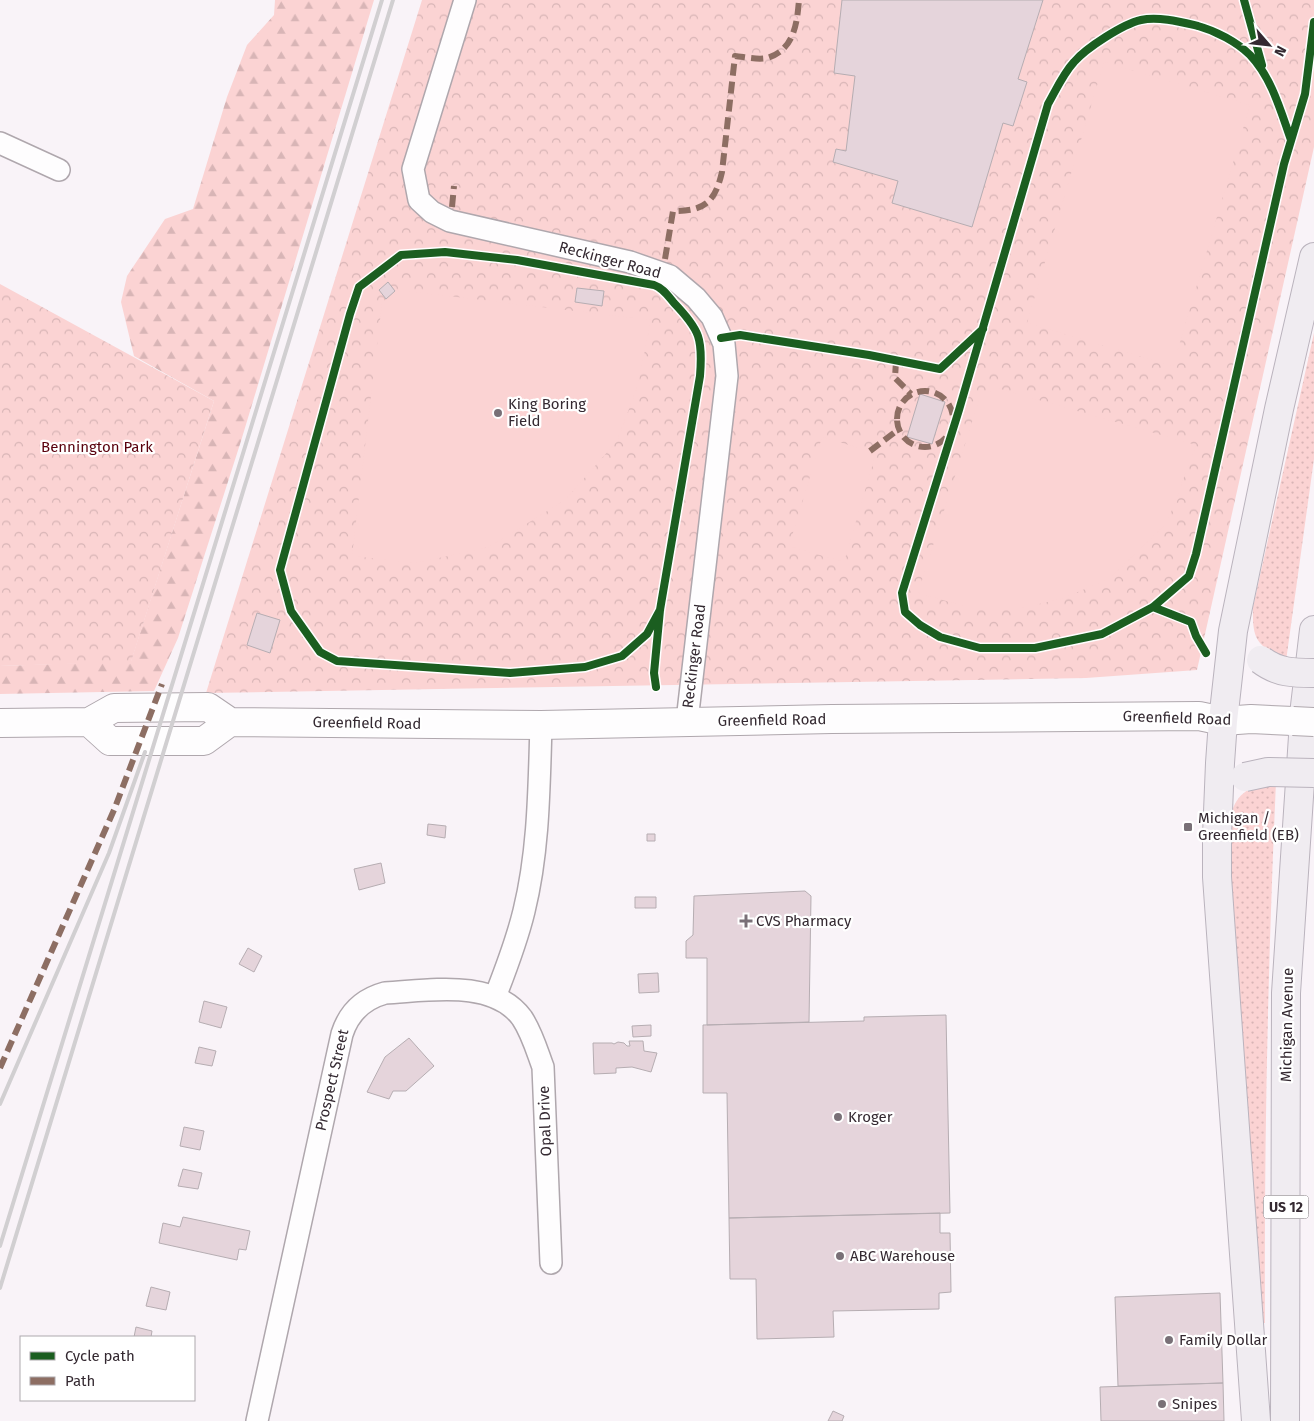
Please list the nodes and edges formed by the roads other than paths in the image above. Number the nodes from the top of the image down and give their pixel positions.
1 (465, 0) edge
2 (0, 143) edge
3 (59, 170) dead end
4 (1314, 257) edge
5 (1237, 613) junction
6 (1314, 630) edge
7 (1314, 673) edge
8 (1223, 720) junction
9 (687, 721) junction
10 (1314, 722) edge
11 (0, 723) edge
12 (541, 725) junction
13 (1314, 773) edge
14 (1218, 792) junction
15 (495, 997) junction
16 (551, 1263) dead end
17 (257, 1421) edge
18 (1256, 1421) edge
19 (1285, 1421) edge

1 - 9 street, Reckinger Road
2 - 3 street
4 - 5 main road
5 - 7 main road, bridge
5 - 8 main road
6 - 19 main road, Michigan Avenue / US 12
8 - 9 main road, Greenfield Road
8 - 10 main road, Greenfield Road, bridge
8 - 14 main road
9 - 12 main road, Greenfield Road
11 - 12 main road, Greenfield Road
12 - 15 street
13 - 14 main road, bridge
14 - 18 main road
15 - 16 street, Opal Drive
15 - 17 street, Prospect Street

